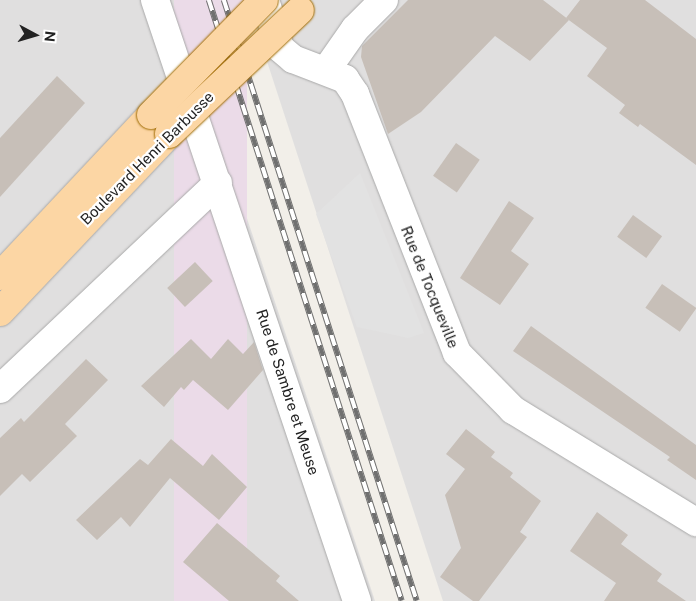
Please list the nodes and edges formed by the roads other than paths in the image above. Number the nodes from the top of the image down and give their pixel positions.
1 (156, 0) edge
2 (264, 0) edge
3 (384, 0) edge
4 (305, 5) edge
5 (327, 69) junction
6 (160, 125) junction
7 (218, 183) junction
8 (0, 276) edge
9 (0, 312) edge
10 (0, 389) edge
11 (696, 522) edge
12 (357, 601) edge

1 - 7 street, Rue de Sambre et Meuse
2 - 5 street, Rue de Tocqueville
2 - 6 main road, Boulevard Henri Barbusse, bridge
3 - 5 street
4 - 6 main road, Boulevard Henri Barbusse, bridge
5 - 11 street, Rue de Tocqueville
6 - 8 main road
6 - 9 main road, Boulevard Henri Barbusse
7 - 10 street
7 - 12 street, Rue de Sambre et Meuse

